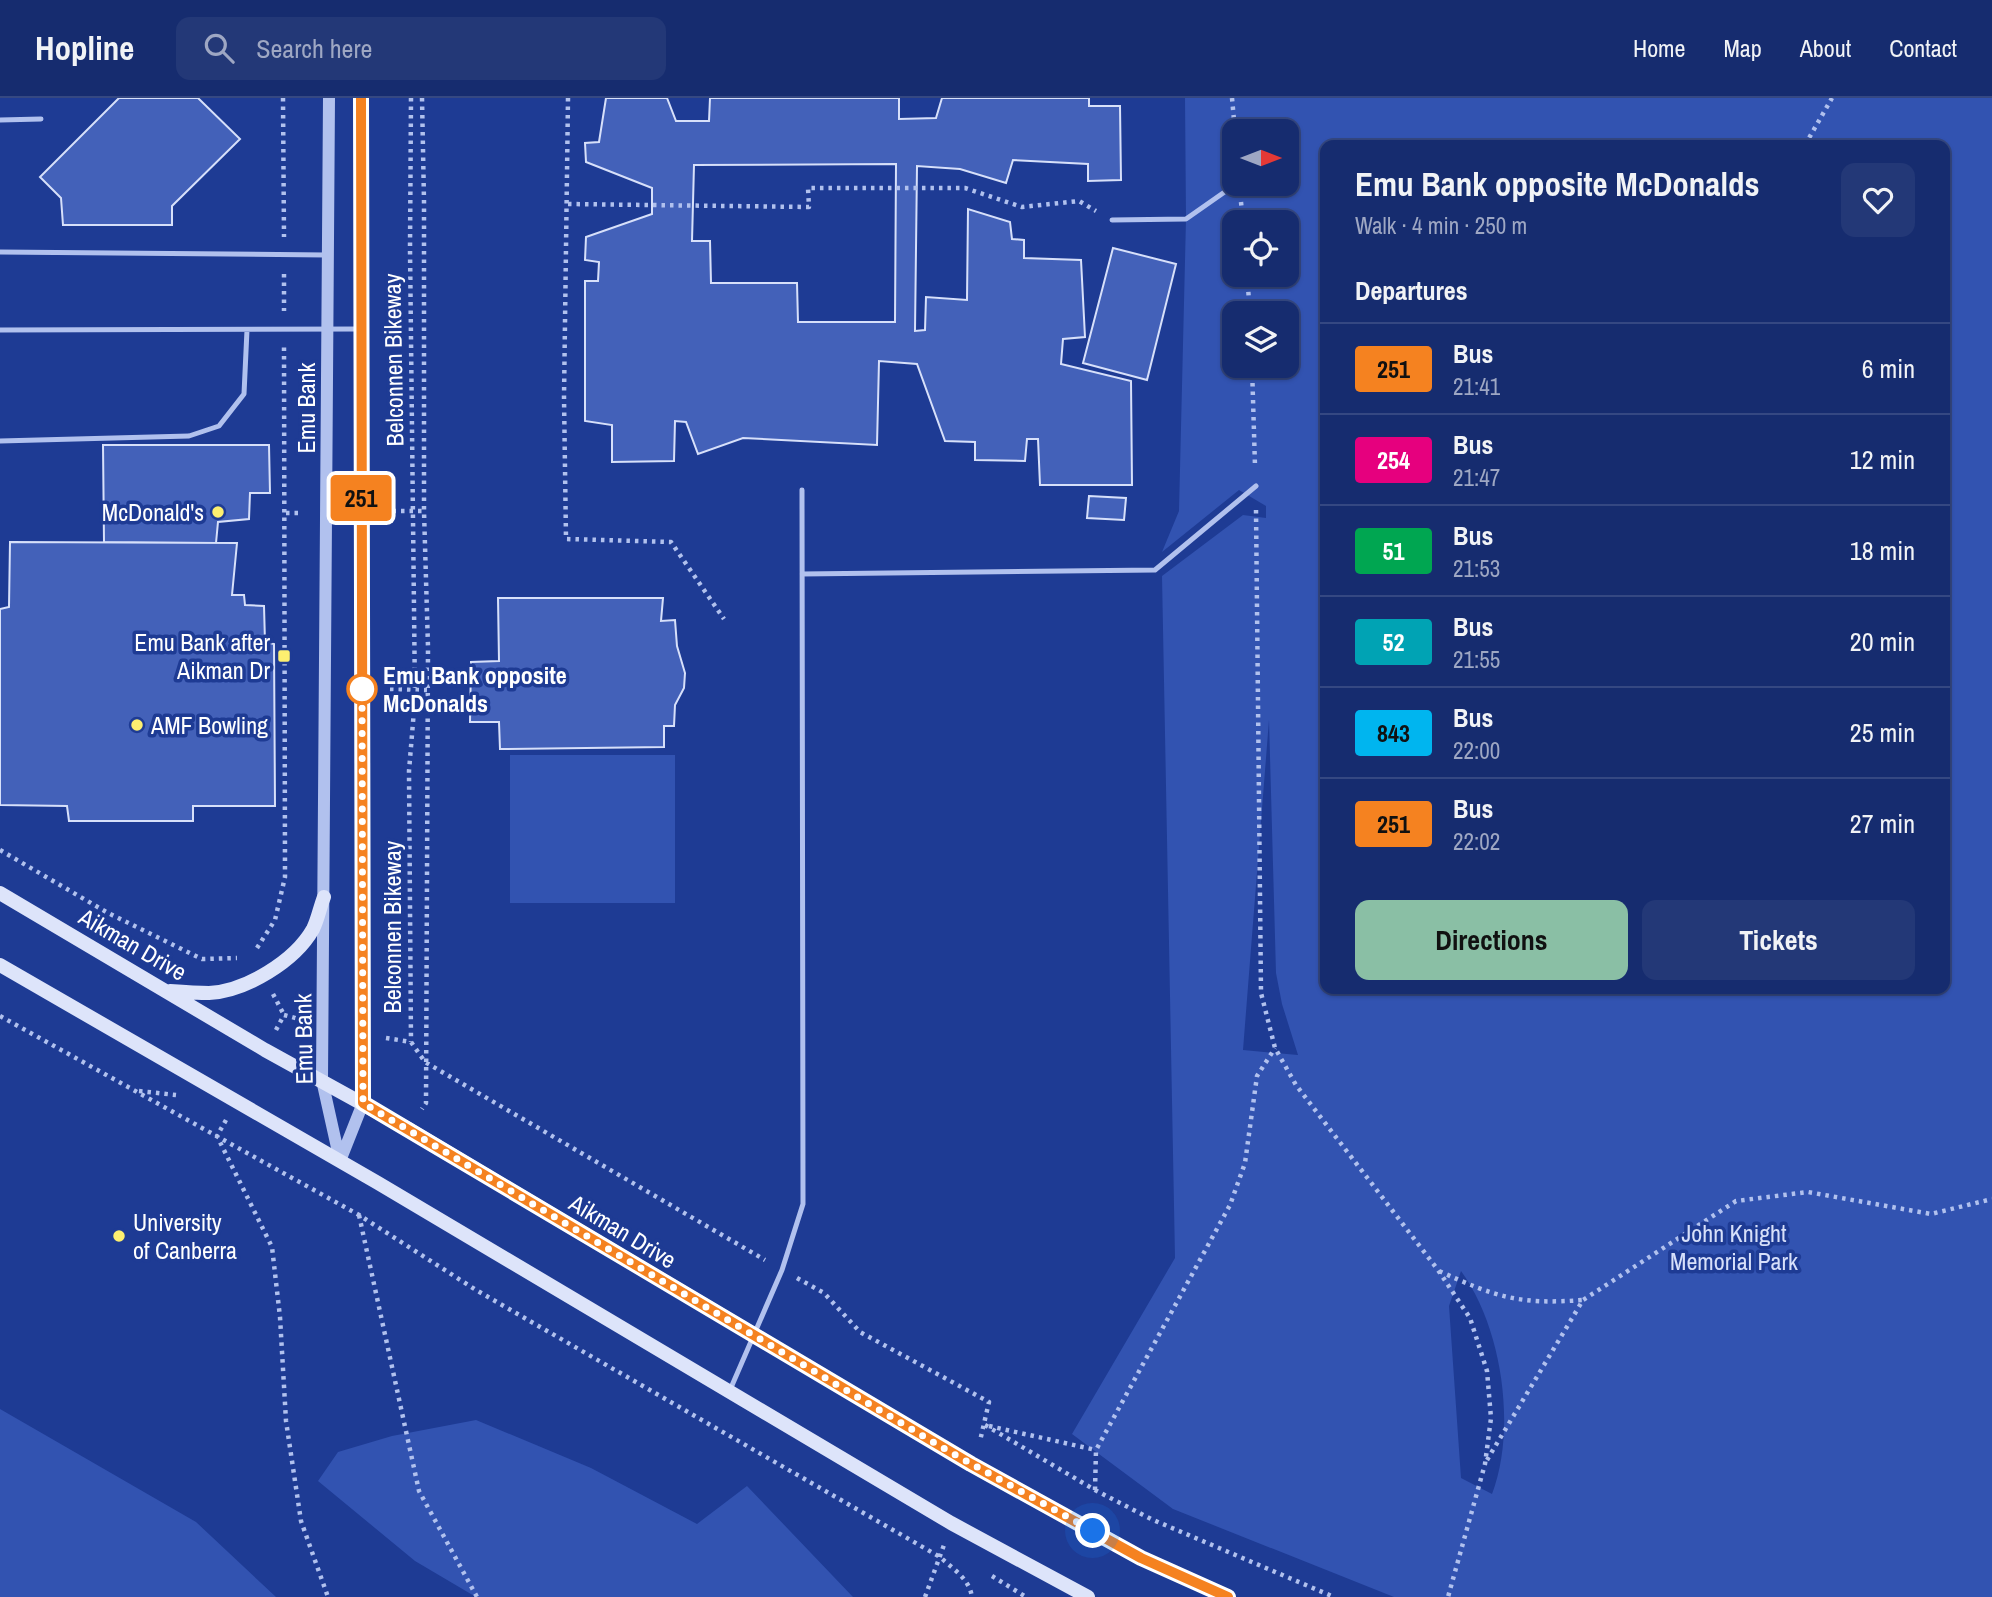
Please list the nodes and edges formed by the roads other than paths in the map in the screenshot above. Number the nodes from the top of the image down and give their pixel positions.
1 (329, 98) edge
2 (360, 98) edge
3 (41, 119) dead end
4 (0, 120) edge
5 (1222, 194) edge
6 (1112, 220) road end
7 (0, 253) edge
8 (328, 255) junction
9 (0, 330) edge
10 (247, 330) junction
11 (327, 330) junction
12 (361, 330) junction
13 (0, 441) edge
14 (1256, 486) road end
15 (802, 490) dead end
16 (802, 574) junction
17 (0, 893) edge
18 (324, 897) junction
19 (0, 965) edge
20 (169, 991) junction
21 (322, 1080) junction
22 (363, 1103) junction
23 (340, 1161) junction
24 (753, 1336) junction
25 (729, 1391) junction
26 (1088, 1597) edge
27 (1228, 1597) edge

1 - 8 street, Emu Bank
2 - 12 street
3 - 4 lane
5 - 6 lane
7 - 8 lane
8 - 11 street, Emu Bank
9 - 10 lane
10 - 11 lane
10 - 13 lane
11 - 12 lane
11 - 18 street, Emu Bank
12 - 22 street
14 - 16 lane
15 - 16 lane
16 - 24 lane
17 - 20 main road, Aikman Drive
18 - 20 main road
18 - 21 street, Emu Bank
19 - 23 main road
20 - 21 main road, Aikman Drive
21 - 22 main road, Aikman Drive
21 - 23 street, Emu Bank
22 - 23 street
22 - 24 main road, Aikman Drive
23 - 25 main road
24 - 25 lane
24 - 27 main road, Aikman Drive
25 - 26 main road

